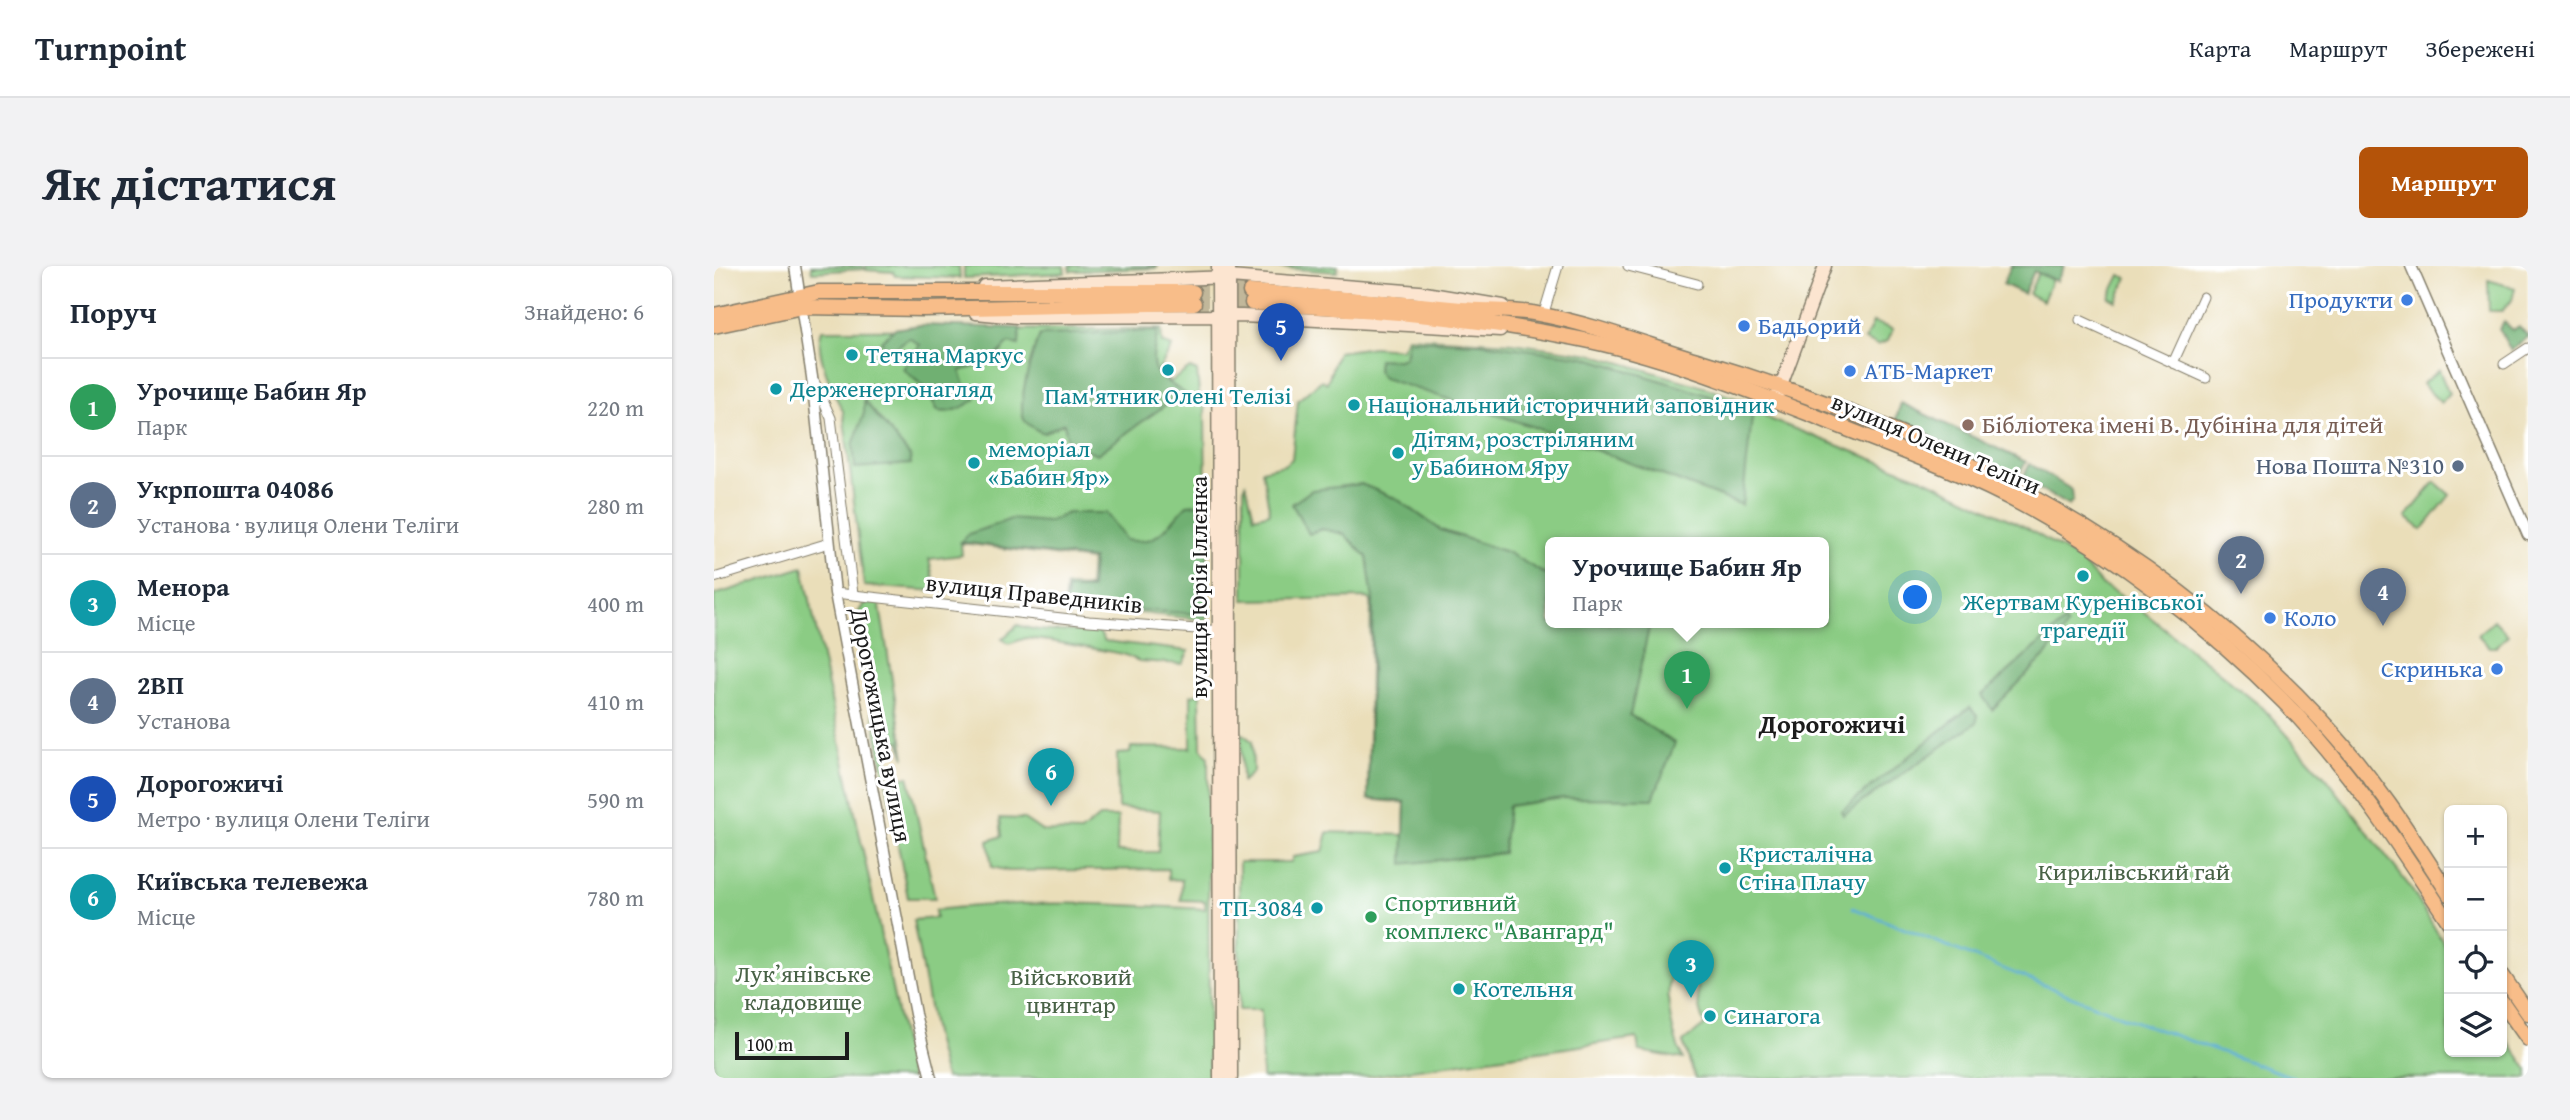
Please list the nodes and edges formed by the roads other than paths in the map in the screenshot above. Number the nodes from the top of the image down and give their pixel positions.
1 (795, 266) edge
2 (1558, 266) edge
3 (1628, 266) edge
4 (1825, 266) edge
5 (2411, 266) edge
6 (1224, 271) edge
7 (1697, 284) dead end
8 (923, 290) junction
9 (2203, 297) dead end
10 (801, 301) junction
11 (924, 309) junction
12 (714, 315) edge
13 (1540, 315) junction
14 (1225, 316) junction
15 (2080, 320) dead end
16 (714, 326) edge
17 (1536, 331) junction
18 (2528, 348) edge
19 (2173, 363) junction
20 (2504, 364) dead end
21 (812, 377) junction
22 (2206, 378) dead end
23 (1781, 387) junction
24 (1776, 401) junction
25 (2528, 535) edge
26 (829, 542) junction
27 (714, 578) edge
28 (835, 593) junction
29 (853, 594) junction
30 (1225, 631) junction
31 (1226, 858) junction
32 (2444, 886) edge
33 (2444, 914) edge
34 (2507, 982) edge
35 (2507, 1009) edge
36 (2528, 1013) edge
37 (2528, 1039) edge
38 (931, 1078) edge
39 (1220, 1078) edge
40 (1231, 1078) edge

1 - 10 street, Дорогожицька вулиця
2 - 13 street
3 - 7 street
4 - 23 main road
5 - 25 street
6 - 8 main road, вулиця Олени Теліги
6 - 13 main road, вулиця Олени Теліги
6 - 14 main road, вулиця Юрія Іллєнка
8 - 10 main road, вулиця Олени Теліги
8 - 11 main road, вулиця Олени Теліги
9 - 19 street
10 - 11 main road, вулиця Олени Теліги
10 - 12 main road, вулиця Олени Теліги
10 - 16 main road, вулиця Олени Теліги
10 - 21 street, Дорогожицька вулиця
11 - 14 main road, вулиця Олени Теліги
13 - 17 main road, вулиця Олени Теліги
13 - 23 main road, вулиця Олени Теліги
14 - 17 main road, вулиця Олени Теліги
14 - 30 main road, вулиця Юрія Іллєнка
15 - 19 street
17 - 24 main road, вулиця Олени Теліги
18 - 20 street
19 - 22 street
21 - 26 street, Дорогожицька вулиця
21 - 29 street, Дорогожицька вулиця
23 - 24 main road
23 - 32 main road, вулиця Олени Теліги
24 - 33 main road, вулиця Олени Теліги
26 - 27 street
26 - 28 street, Дорогожицька вулиця
28 - 29 street, вулиця Праведників
28 - 38 street, Дорогожицька вулиця
29 - 30 street, вулиця Праведників
30 - 31 main road, вулиця Юрія Іллєнка
31 - 39 main road, вулиця Юрія Іллєнка
31 - 40 main road, вулиця Юрія Іллєнка
34 - 36 main road
35 - 37 main road

